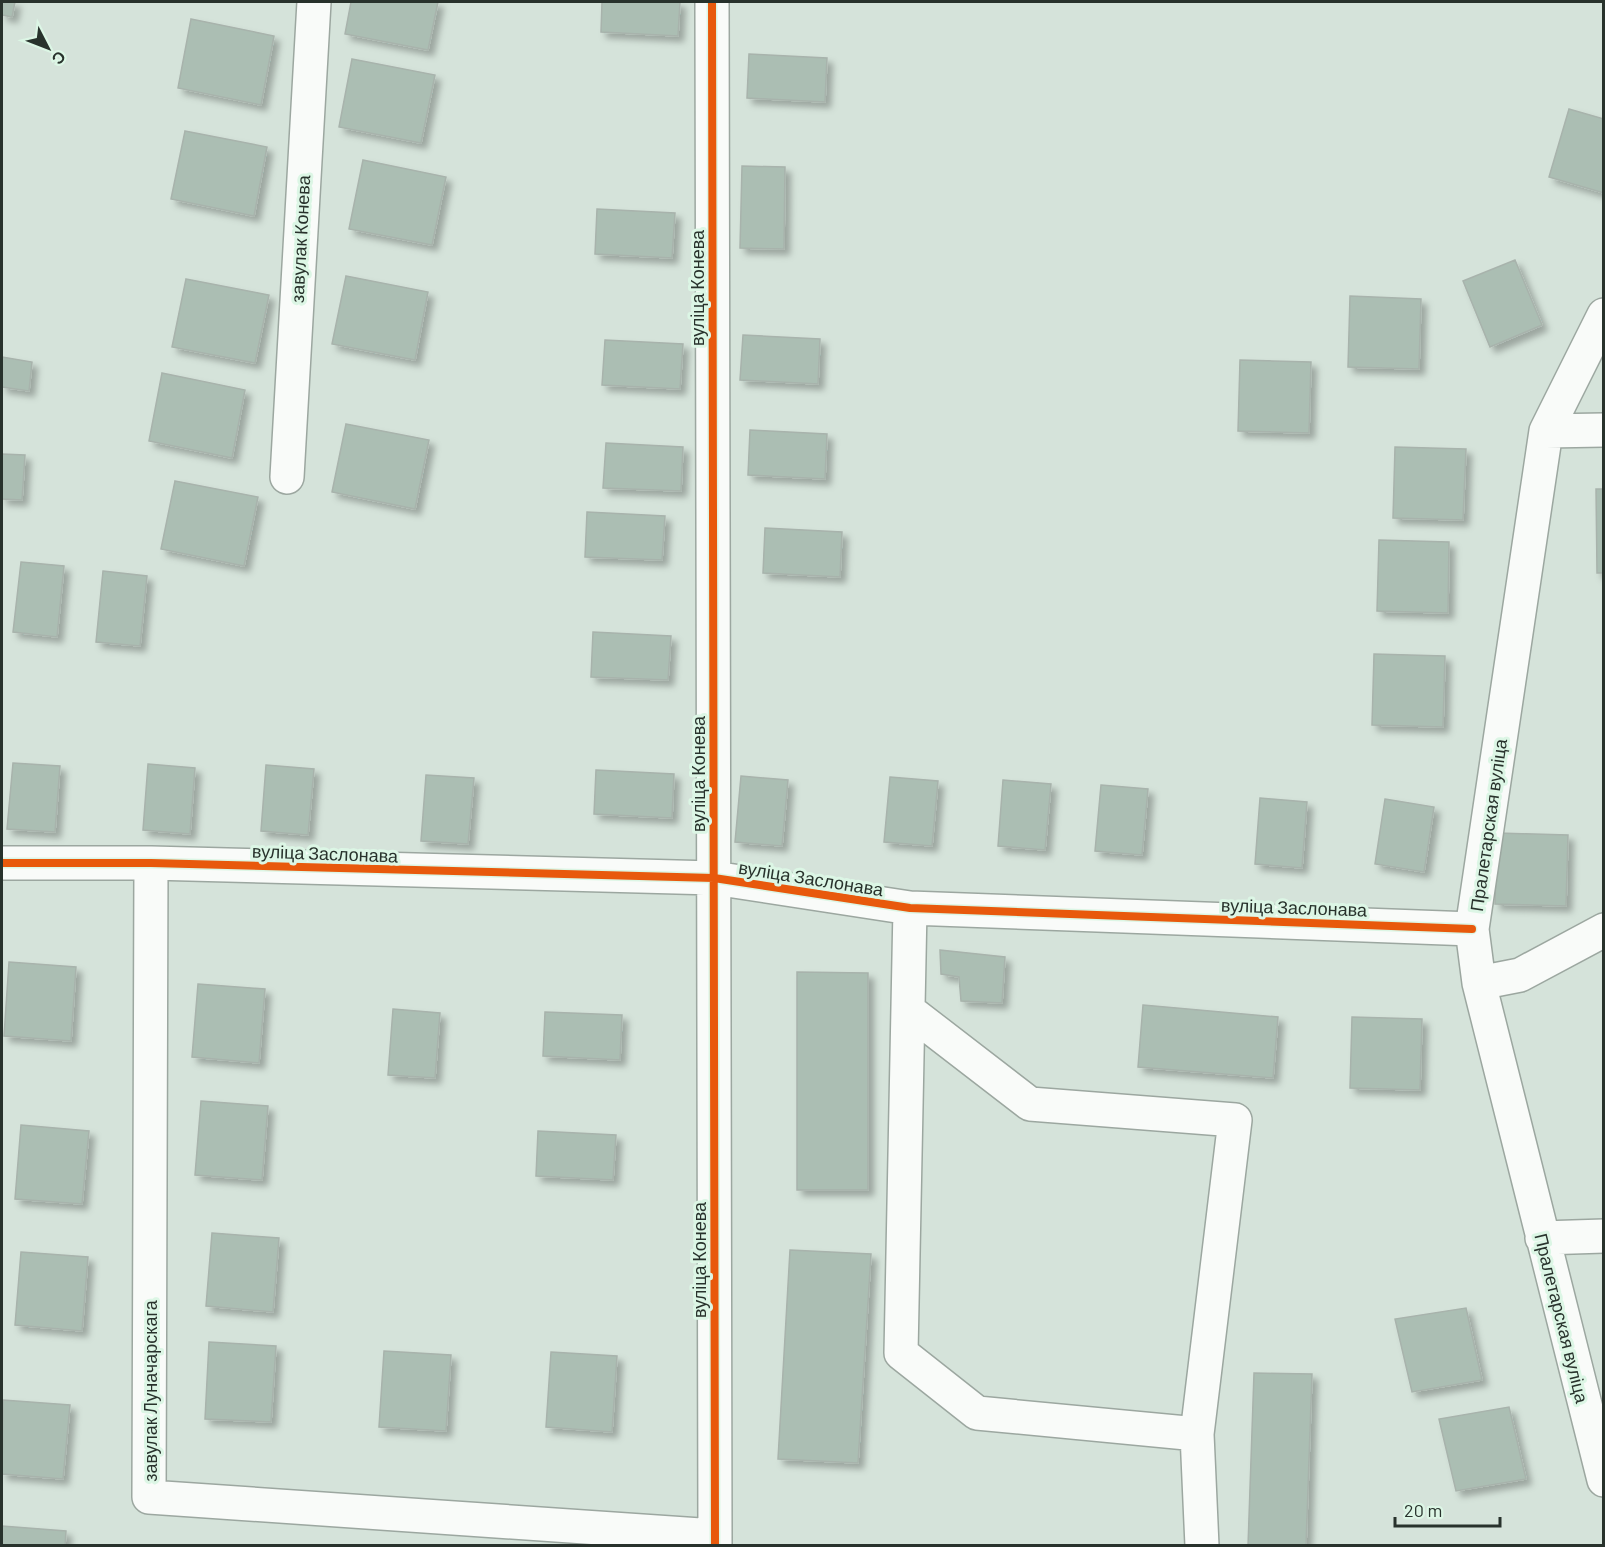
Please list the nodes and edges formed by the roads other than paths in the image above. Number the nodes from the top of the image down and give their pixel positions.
1 (314, 2) edge
2 (712, 2) edge
3 (1604, 315) edge
4 (1604, 430) edge
5 (1546, 431) junction
6 (287, 477) dead end
7 (2, 863) edge
8 (151, 863) junction
9 (714, 878) junction
10 (910, 908) junction
11 (1472, 929) junction
12 (1604, 930) edge
13 (1479, 983) junction
14 (908, 1010) junction
15 (1604, 1236) edge
16 (1542, 1238) junction
17 (1197, 1434) junction
18 (1604, 1480) edge
19 (715, 1541) edge
20 (1203, 1545) edge

1 - 6 street, завулак Конева
2 - 9 street, вуліца Конева
3 - 5 street, Пралетарская вуліца
4 - 5 street
5 - 11 street, Пралетарская вуліца
7 - 8 street, вуліца Заслонава
8 - 9 street, вуліца Заслонава
8 - 19 street, завулак Луначарскага
9 - 10 street, вуліца Заслонава
9 - 19 street, вуліца Конева
10 - 11 street, вуліца Заслонава
10 - 14 street
11 - 13 street, Пралетарская вуліца
12 - 13 street
13 - 16 street, Пралетарская вуліца
14 - 17 street
14 - 17 street
15 - 16 street
16 - 18 street, Пралетарская вуліца
17 - 20 street

